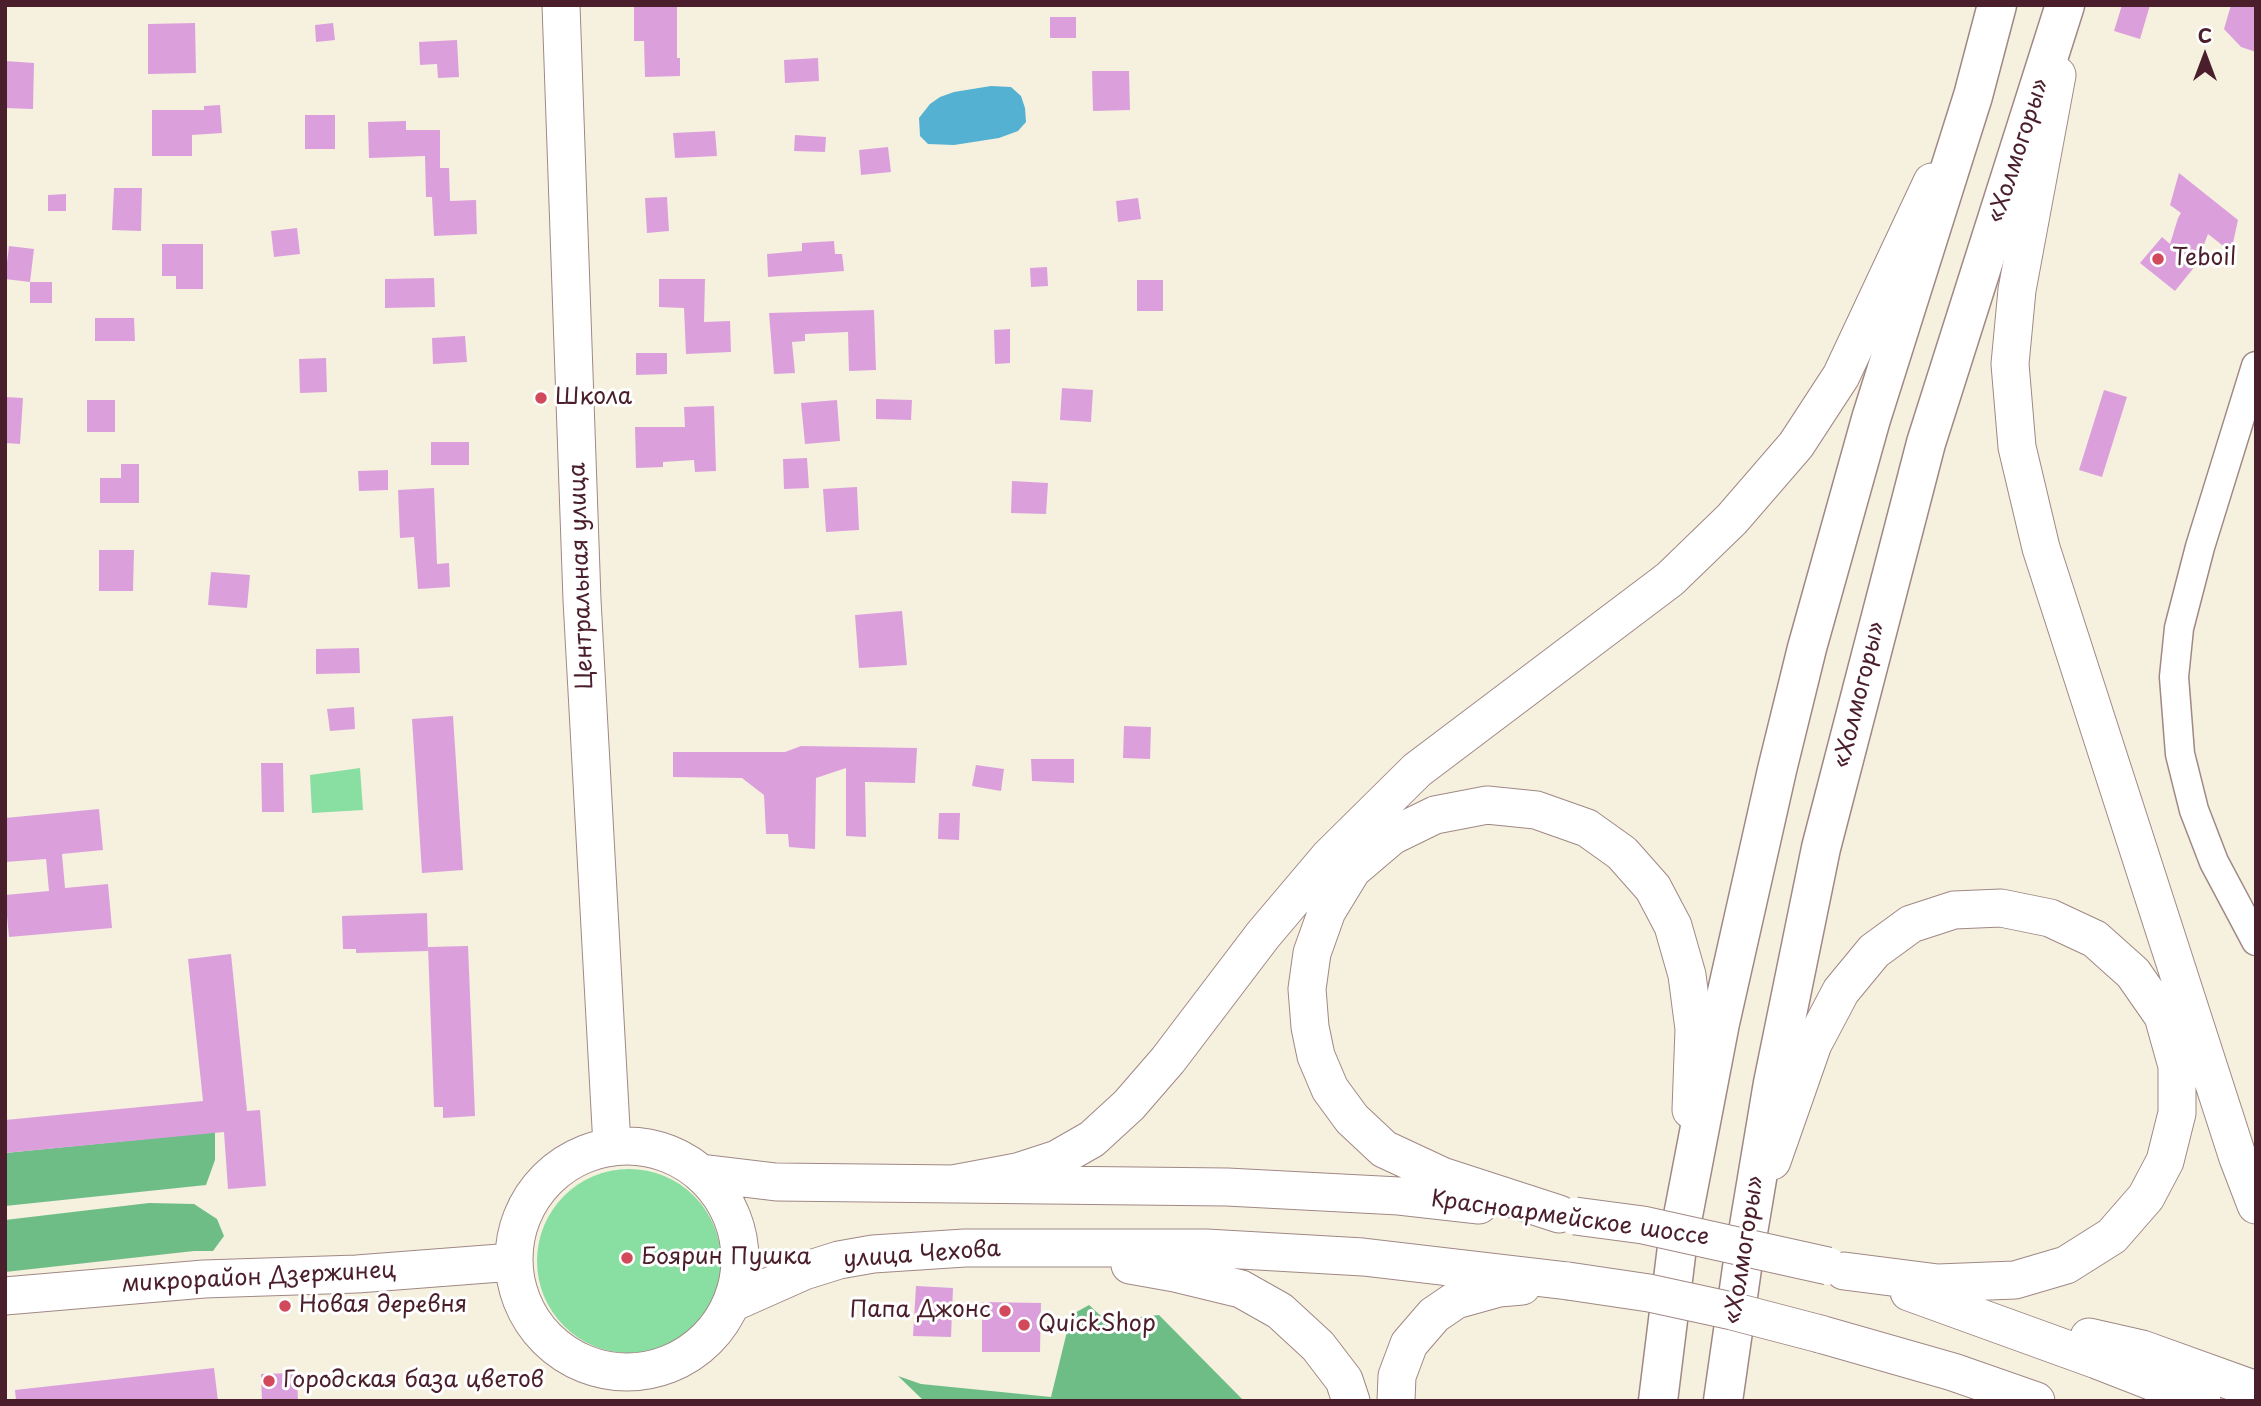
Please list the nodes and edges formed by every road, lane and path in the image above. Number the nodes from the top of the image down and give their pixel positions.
1 (561, 5) edge
2 (1997, 5) edge
3 (2067, 5) edge
4 (1973, 96) junction
5 (2256, 366) edge
6 (2256, 941) edge
7 (612, 1146) junction
8 (701, 1173) junction
9 (953, 1184) junction
10 (2256, 1205) edge
11 (1567, 1215) junction
12 (1036, 1248) junction
13 (1676, 1259) junction
14 (513, 1262) junction
15 (1742, 1268) junction
16 (1836, 1269) junction
17 (1568, 1281) junction
18 (5, 1296) edge
19 (1935, 1301) junction
20 (732, 1303) junction
21 (630, 1387) edge
22 (2256, 1390) edge
23 (1351, 1401) edge
24 (1396, 1401) edge
25 (1645, 1401) edge
26 (1658, 1401) edge
27 (1723, 1401) edge
28 (2036, 1401) edge
29 (2202, 1401) edge

1 - 7 main road, Центральная улица
2 - 4 highway
3 - 10 main road
3 - 15 highway, «Холмогоры»
4 - 9 main road
4 - 13 highway
5 - 6 street
7 - 8 main road
7 - 14 main road
8 - 9 main road
8 - 20 main road
9 - 11 main road, Красноармейское шоссе
11 - 13 main road
11 - 16 main road, Красноармейское шоссе, bridge
12 - 17 main road
12 - 20 main road, улица Чехова
12 - 23 main road
13 - 25 main road
13 - 26 highway
14 - 18 main road, микрорайон Дзержинец
14 - 21 main road
15 - 16 main road
15 - 27 highway, «Холмогоры»
16 - 19 main road, Красноармейское шоссе
17 - 24 main road
17 - 28 main road, bridge
19 - 22 main road
19 - 29 main road, Красноармейское шоссе
20 - 21 main road

